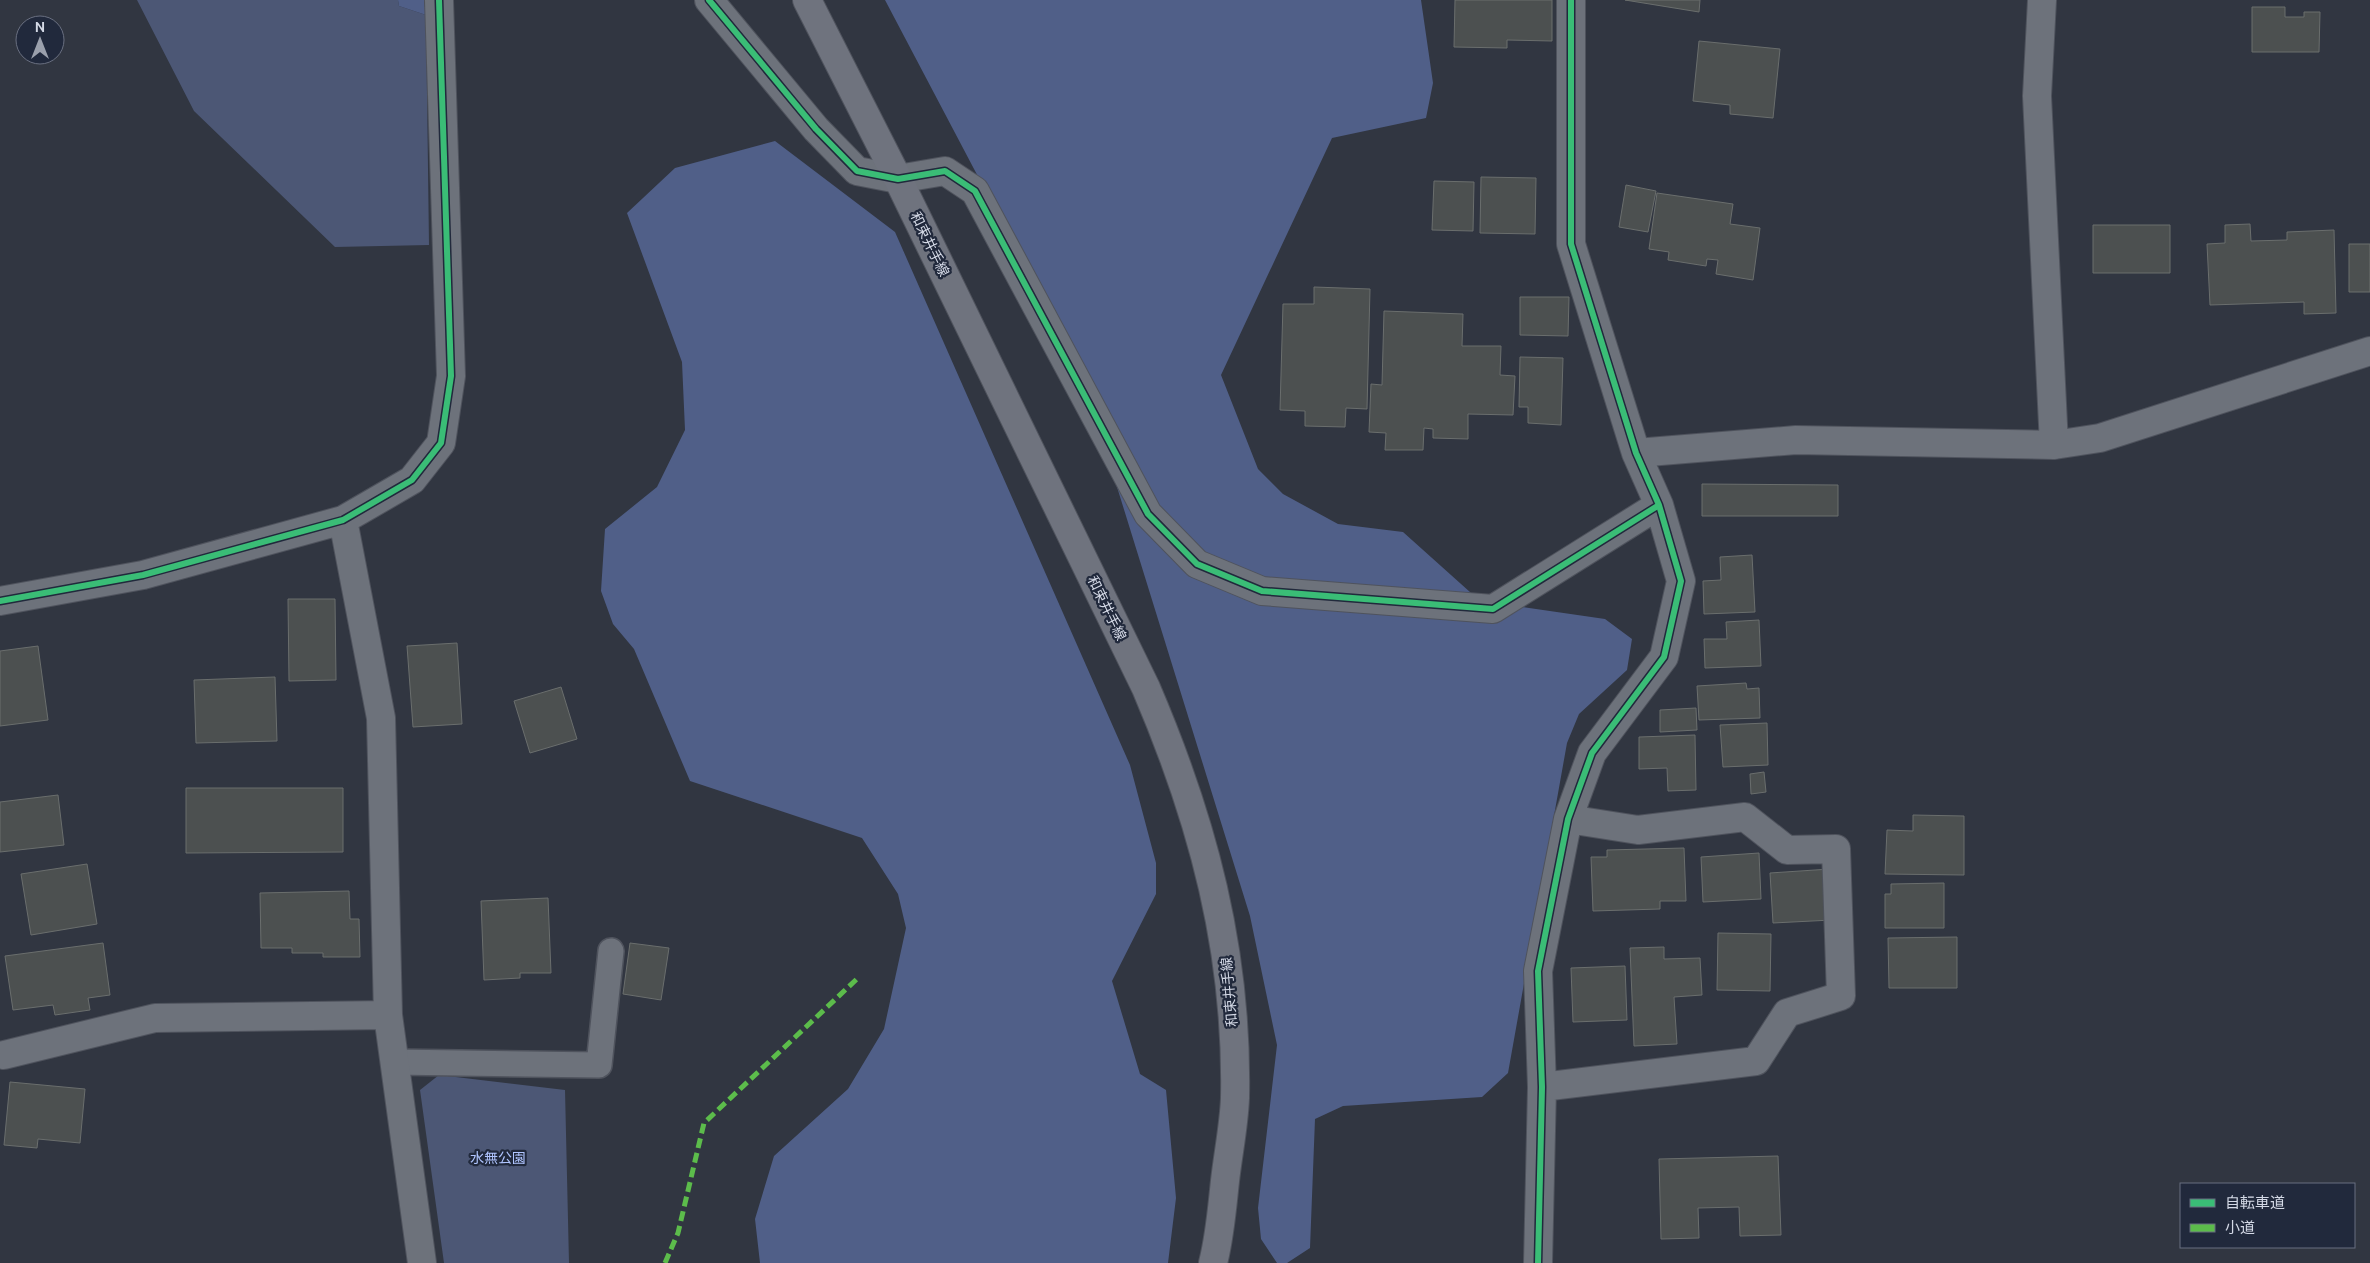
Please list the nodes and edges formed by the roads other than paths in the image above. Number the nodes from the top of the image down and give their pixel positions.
1 (439, 0) edge
2 (710, 0) edge
3 (807, 0) edge
4 (1571, 0) edge
5 (2042, 0) edge
6 (898, 179) junction
7 (2370, 351) edge
8 (2054, 445) junction
9 (1636, 453) junction
10 (1659, 505) junction
11 (343, 520) junction
12 (0, 601) edge
13 (1568, 819) junction
14 (611, 951) dead end
15 (388, 1015) junction
16 (1, 1051) edge
17 (394, 1062) junction
18 (1542, 1087) junction
19 (422, 1263) edge
20 (1214, 1263) edge
21 (1538, 1263) edge

1 - 11 street
2 - 6 street
3 - 6 main road, 和束井手線
4 - 9 street
5 - 8 street
6 - 10 street
6 - 20 main road, 和束井手線
7 - 8 street
8 - 9 street
9 - 10 street
10 - 13 street
11 - 12 street
11 - 15 street
13 - 18 street
13 - 18 street
14 - 17 lane
15 - 16 street
15 - 17 street
17 - 19 street
18 - 21 street

